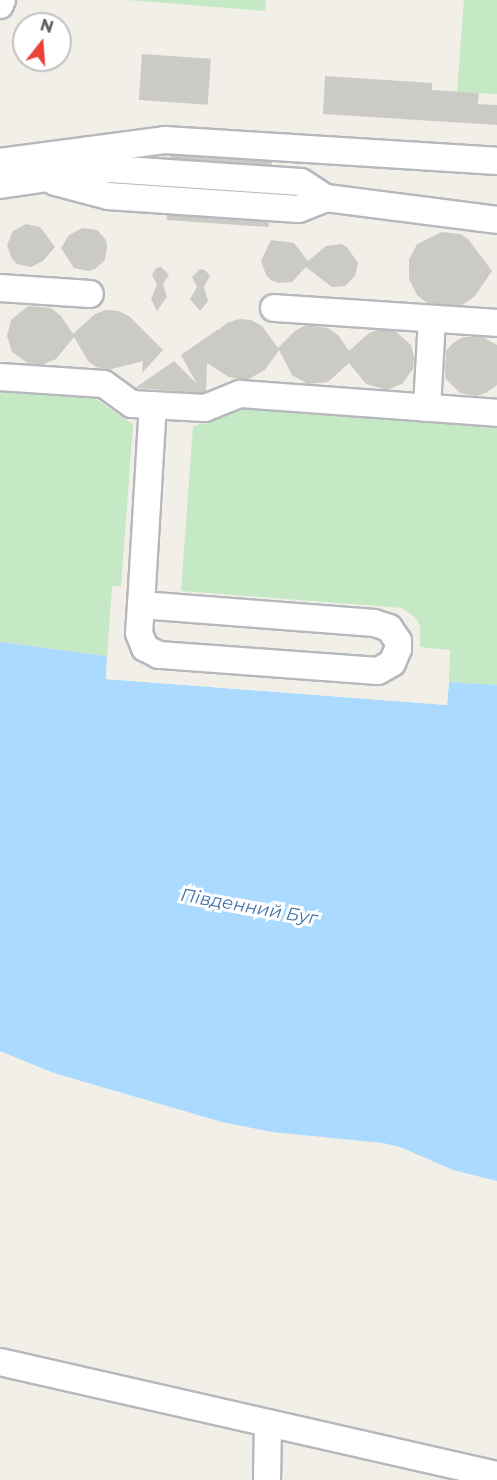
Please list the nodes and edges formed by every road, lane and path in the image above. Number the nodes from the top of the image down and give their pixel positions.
1 (2, 0) edge
2 (0, 5) edge
3 (497, 161) edge
4 (0, 162) edge
5 (0, 185) edge
6 (497, 220) edge
7 (0, 288) edge
8 (90, 294) dead end
9 (274, 308) dead end
10 (432, 319) junction
11 (497, 324) edge
12 (0, 377) edge
13 (153, 405) junction
14 (426, 408) junction
15 (497, 413) edge
16 (141, 605) junction
17 (0, 1362) edge
18 (268, 1423) junction
19 (497, 1475) edge
20 (267, 1480) edge

1 - 2 street
3 - 4 street
5 - 6 street
7 - 8 street
9 - 10 street
10 - 11 street
10 - 14 street
12 - 13 street
13 - 14 street
13 - 16 street
14 - 15 street
16 - 16 street
17 - 18 street
18 - 19 street
18 - 20 street

